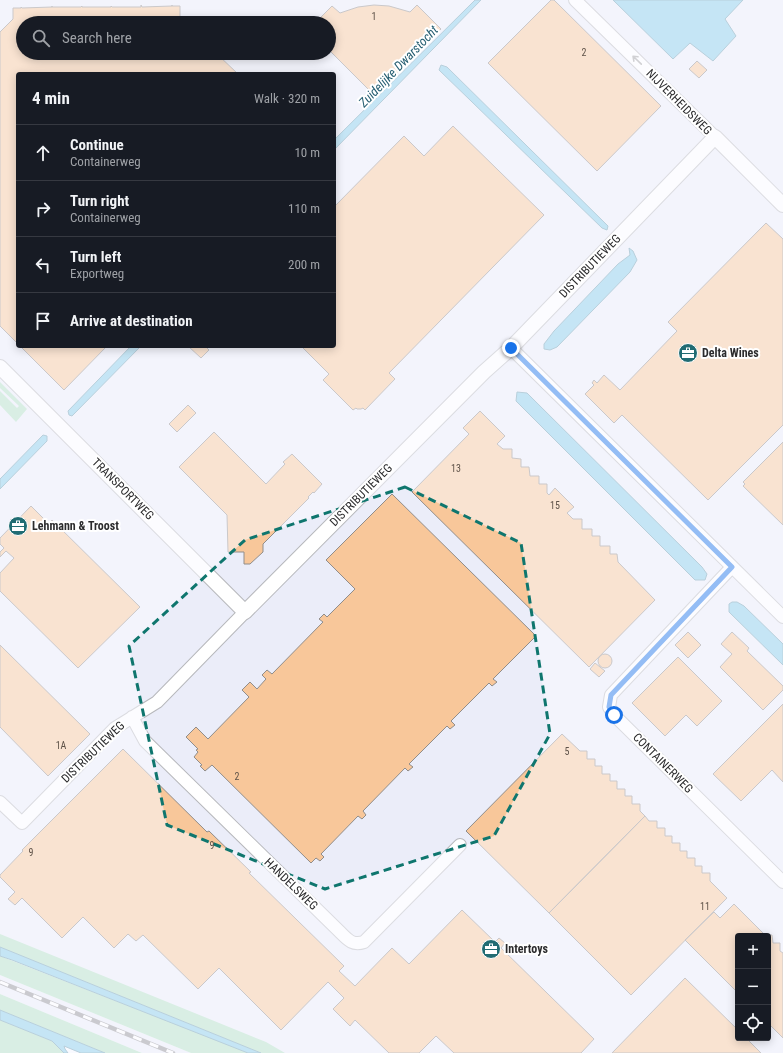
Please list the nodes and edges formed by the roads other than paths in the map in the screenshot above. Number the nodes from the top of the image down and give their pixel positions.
1 (575, 0) edge
2 (715, 137) junction
3 (783, 205) edge
4 (511, 348) junction
5 (0, 367) edge
6 (732, 567) junction
7 (245, 612) junction
8 (783, 618) edge
9 (132, 717) junction
10 (0, 802) edge
11 (460, 845) dead end
12 (783, 882) edge

2 -> 1 street, NIJVERHEIDSWEG
2 - 3 street, NIJVERHEIDSWEG
2 - 4 street, DISTRIBUTIEWEG
4 - 6 street
4 - 7 street, DISTRIBUTIEWEG
5 - 7 street, TRANSPORTWEG
6 - 8 street
6 - 12 street, CONTAINERWEG
7 - 9 street, DISTRIBUTIEWEG
9 - 10 street, DISTRIBUTIEWEG
9 - 11 street, HANDELSWEG

